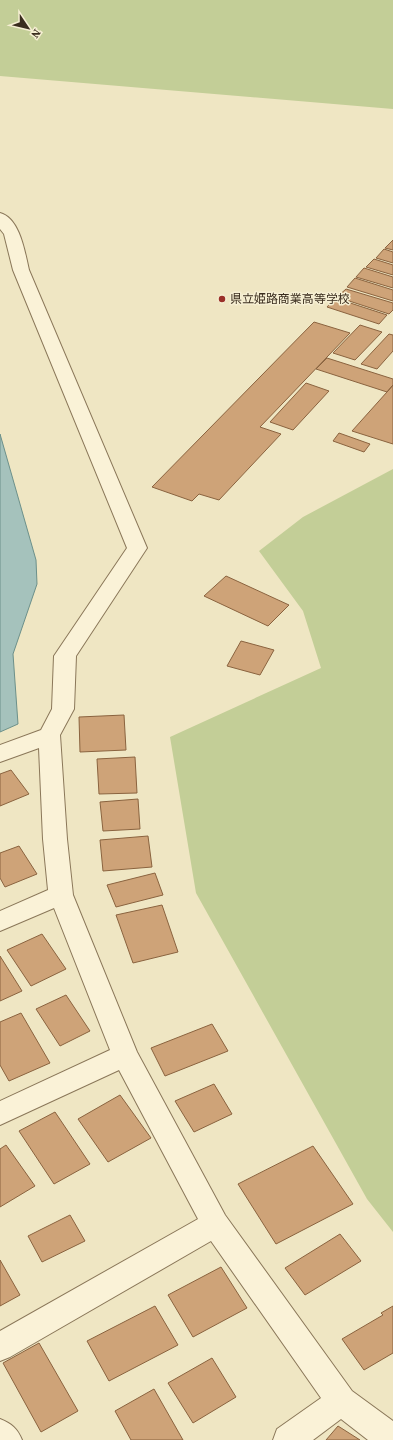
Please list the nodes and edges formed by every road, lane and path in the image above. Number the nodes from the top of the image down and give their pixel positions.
1 (0, 218) edge
2 (49, 735) junction
3 (0, 754) edge
4 (61, 895) junction
5 (0, 922) edge
6 (125, 1055) junction
7 (0, 1114) edge
8 (215, 1224) junction
9 (0, 1347) edge
10 (341, 1401) junction
11 (0, 1434) edge
12 (7, 1440) edge
13 (288, 1440) edge
14 (393, 1440) edge

1 - 2 street
2 - 3 street
2 - 4 street
4 - 5 street
4 - 6 street
6 - 7 street
6 - 8 street
8 - 9 street
8 - 10 street
10 - 13 street
10 - 14 street
11 - 12 street

